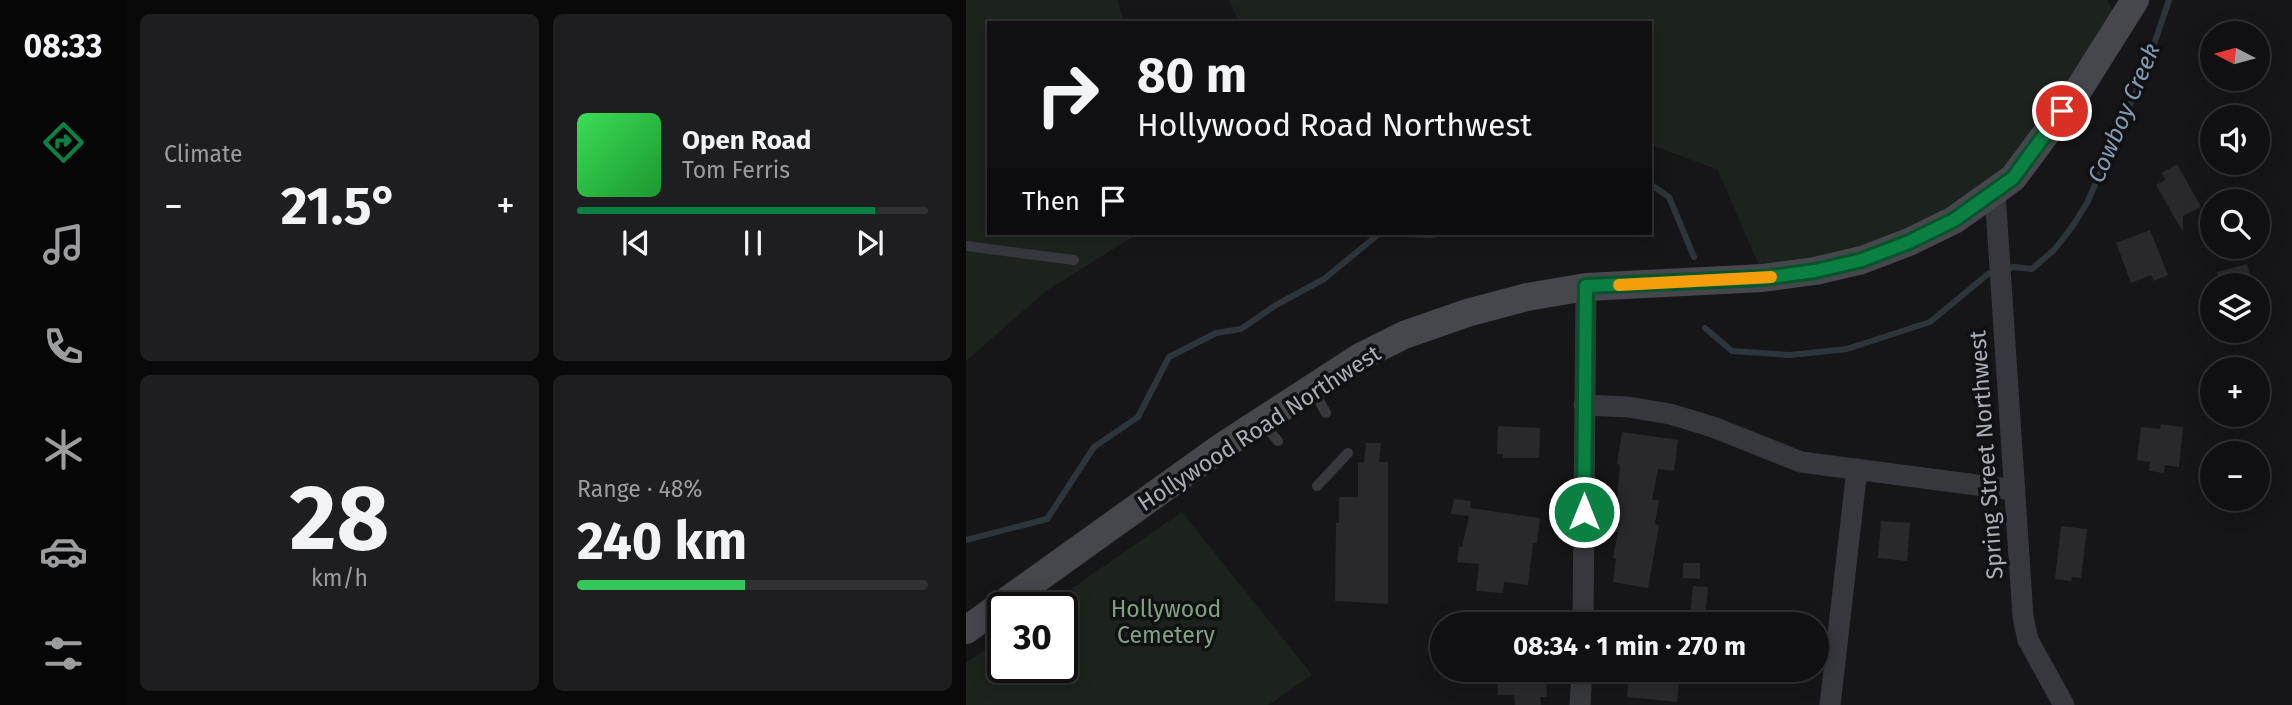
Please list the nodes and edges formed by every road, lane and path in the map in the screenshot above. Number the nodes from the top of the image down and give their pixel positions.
1 (2135, 0) edge
2 (1995, 192) junction
3 (966, 246) edge
4 (1074, 260) dead end
5 (1586, 286) junction
6 (1312, 388) junction
7 (1584, 405) junction
8 (1326, 413) dead end
9 (1348, 453) dead end
10 (1857, 469) junction
11 (1317, 486) dead end
12 (2015, 490) junction
13 (1583, 612) edge
14 (966, 629) edge
15 (1581, 682) edge
16 (1580, 705) edge
17 (1830, 705) edge
18 (2064, 705) edge

1 - 2 street, Hollywood Road Northwest
2 - 5 street, Hollywood Road Northwest
2 - 12 street, Spring Street Northwest
3 - 4 lane
5 - 6 street, Hollywood Road Northwest
5 - 7 street
6 - 8 lane
6 - 14 street, Hollywood Road Northwest
7 - 10 street
7 - 13 street
9 - 11 lane
10 - 12 street
10 - 17 street
12 - 18 street, Spring Street Northwest
15 - 16 street

